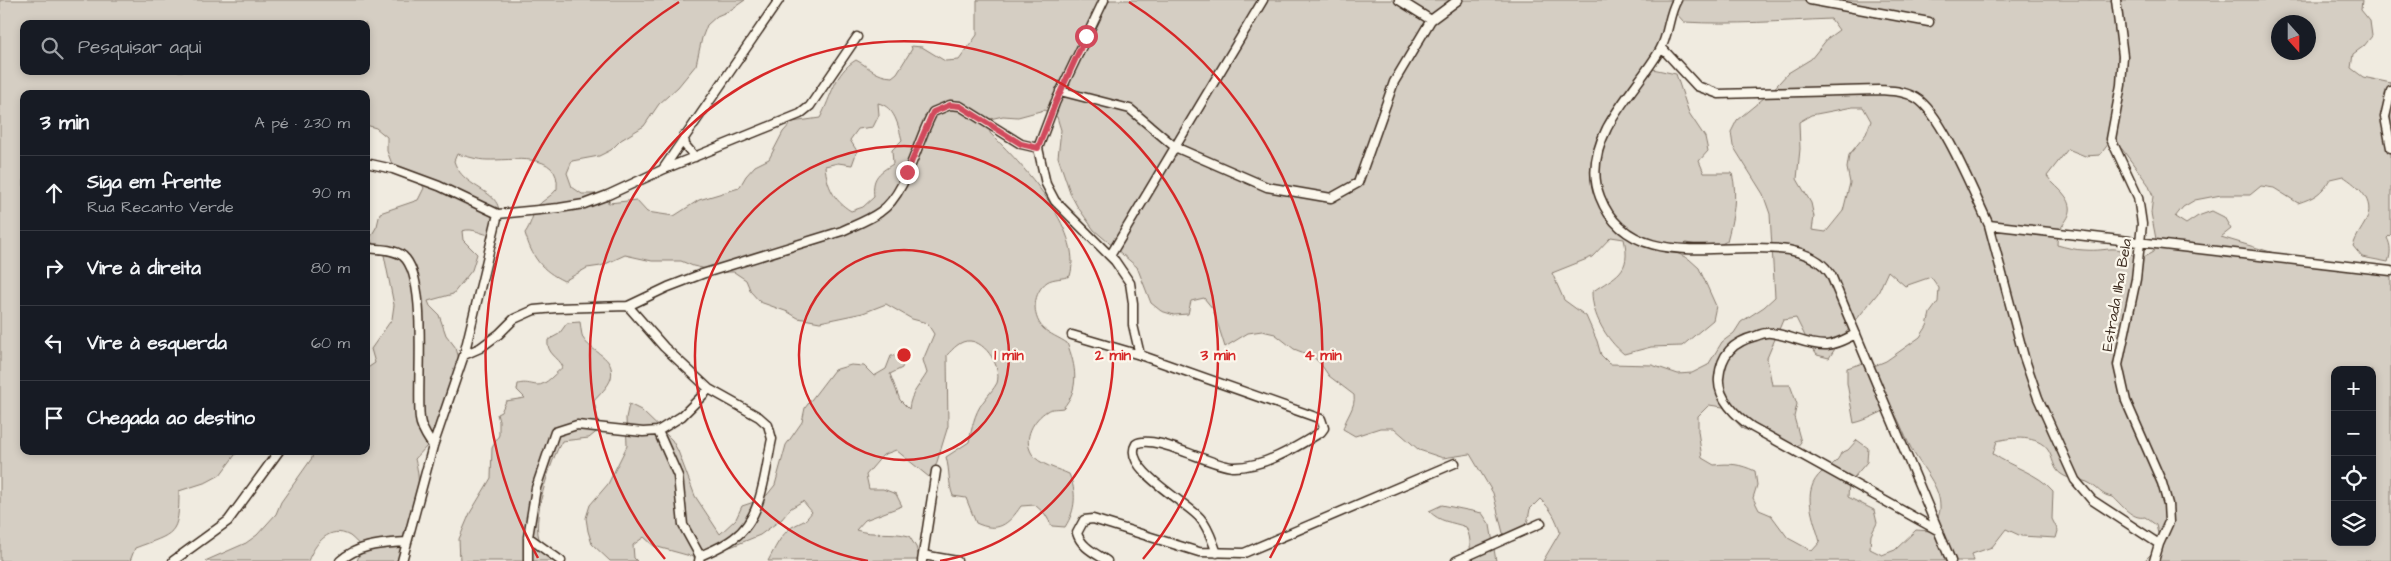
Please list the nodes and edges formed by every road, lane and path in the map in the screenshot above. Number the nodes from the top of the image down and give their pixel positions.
1 (779, 0) edge
2 (1104, 0) edge
3 (1263, 0) edge
4 (1399, 0) edge
5 (1458, 0) edge
6 (1677, 0) edge
7 (1810, 0) edge
8 (2116, 0) edge
9 (1432, 20) junction
10 (1929, 22) dead end
11 (857, 37) dead end
12 (1662, 48) junction
13 (2391, 90) edge
14 (1060, 91) junction
15 (684, 136) junction
16 (1176, 147) junction
17 (1038, 148) junction
18 (2391, 148) edge
19 (694, 157) junction
20 (370, 164) edge
21 (662, 170) junction
22 (498, 214) junction
23 (1989, 225) junction
24 (2141, 243) junction
25 (370, 248) edge
26 (1110, 256) junction
27 (2391, 271) edge
28 (628, 306) junction
29 (1856, 334) junction
30 (1072, 336) dead end
31 (464, 355) junction
32 (1140, 355) junction
33 (709, 389) junction
34 (658, 431) junction
35 (433, 446) junction
36 (277, 455) edge
37 (1455, 463) dead end
38 (936, 471) dead end
39 (1541, 523) dead end
40 (1939, 531) junction
41 (528, 536) junction
42 (406, 542) junction
43 (2159, 544) junction
44 (1217, 553) junction
45 (699, 558) edge
46 (922, 558) edge
47 (174, 561) edge
48 (340, 561) edge
49 (402, 561) edge
50 (528, 561) edge
51 (561, 561) edge
52 (957, 561) edge
53 (1107, 561) edge
54 (1456, 561) edge
55 (1952, 561) edge
56 (2154, 561) edge

1 - 15 street
2 - 14 street
3 - 16 street
4 - 9 street
5 - 9 street
6 - 12 street
7 - 10 street
8 - 24 street, Estrada Ilha Bela
9 - 16 street
11 - 19 street
12 - 23 street
12 - 29 street
13 - 18 street
14 - 16 street
14 - 17 street
15 - 19 street
15 - 21 street
16 - 26 street
17 - 26 street
17 - 28 street
19 - 21 street
20 - 22 street
21 - 22 street
22 - 31 street
23 - 24 street
23 - 43 street
24 - 27 street
24 - 43 street, Estrada Ilha Bela
25 - 35 street
26 - 32 street
28 - 31 street
28 - 33 street
29 - 40 street
29 - 40 street
30 - 32 street
31 - 35 street
32 - 44 street
33 - 34 street
33 - 45 street
34 - 41 street
34 - 45 street
35 - 42 street
36 - 47 street
37 - 44 street
38 - 46 street
39 - 54 street
40 - 55 street
41 - 50 street
41 - 51 street
42 - 48 street
42 - 49 street
43 - 56 street, Estrada Ilha Bela
44 - 53 street
46 - 52 street

